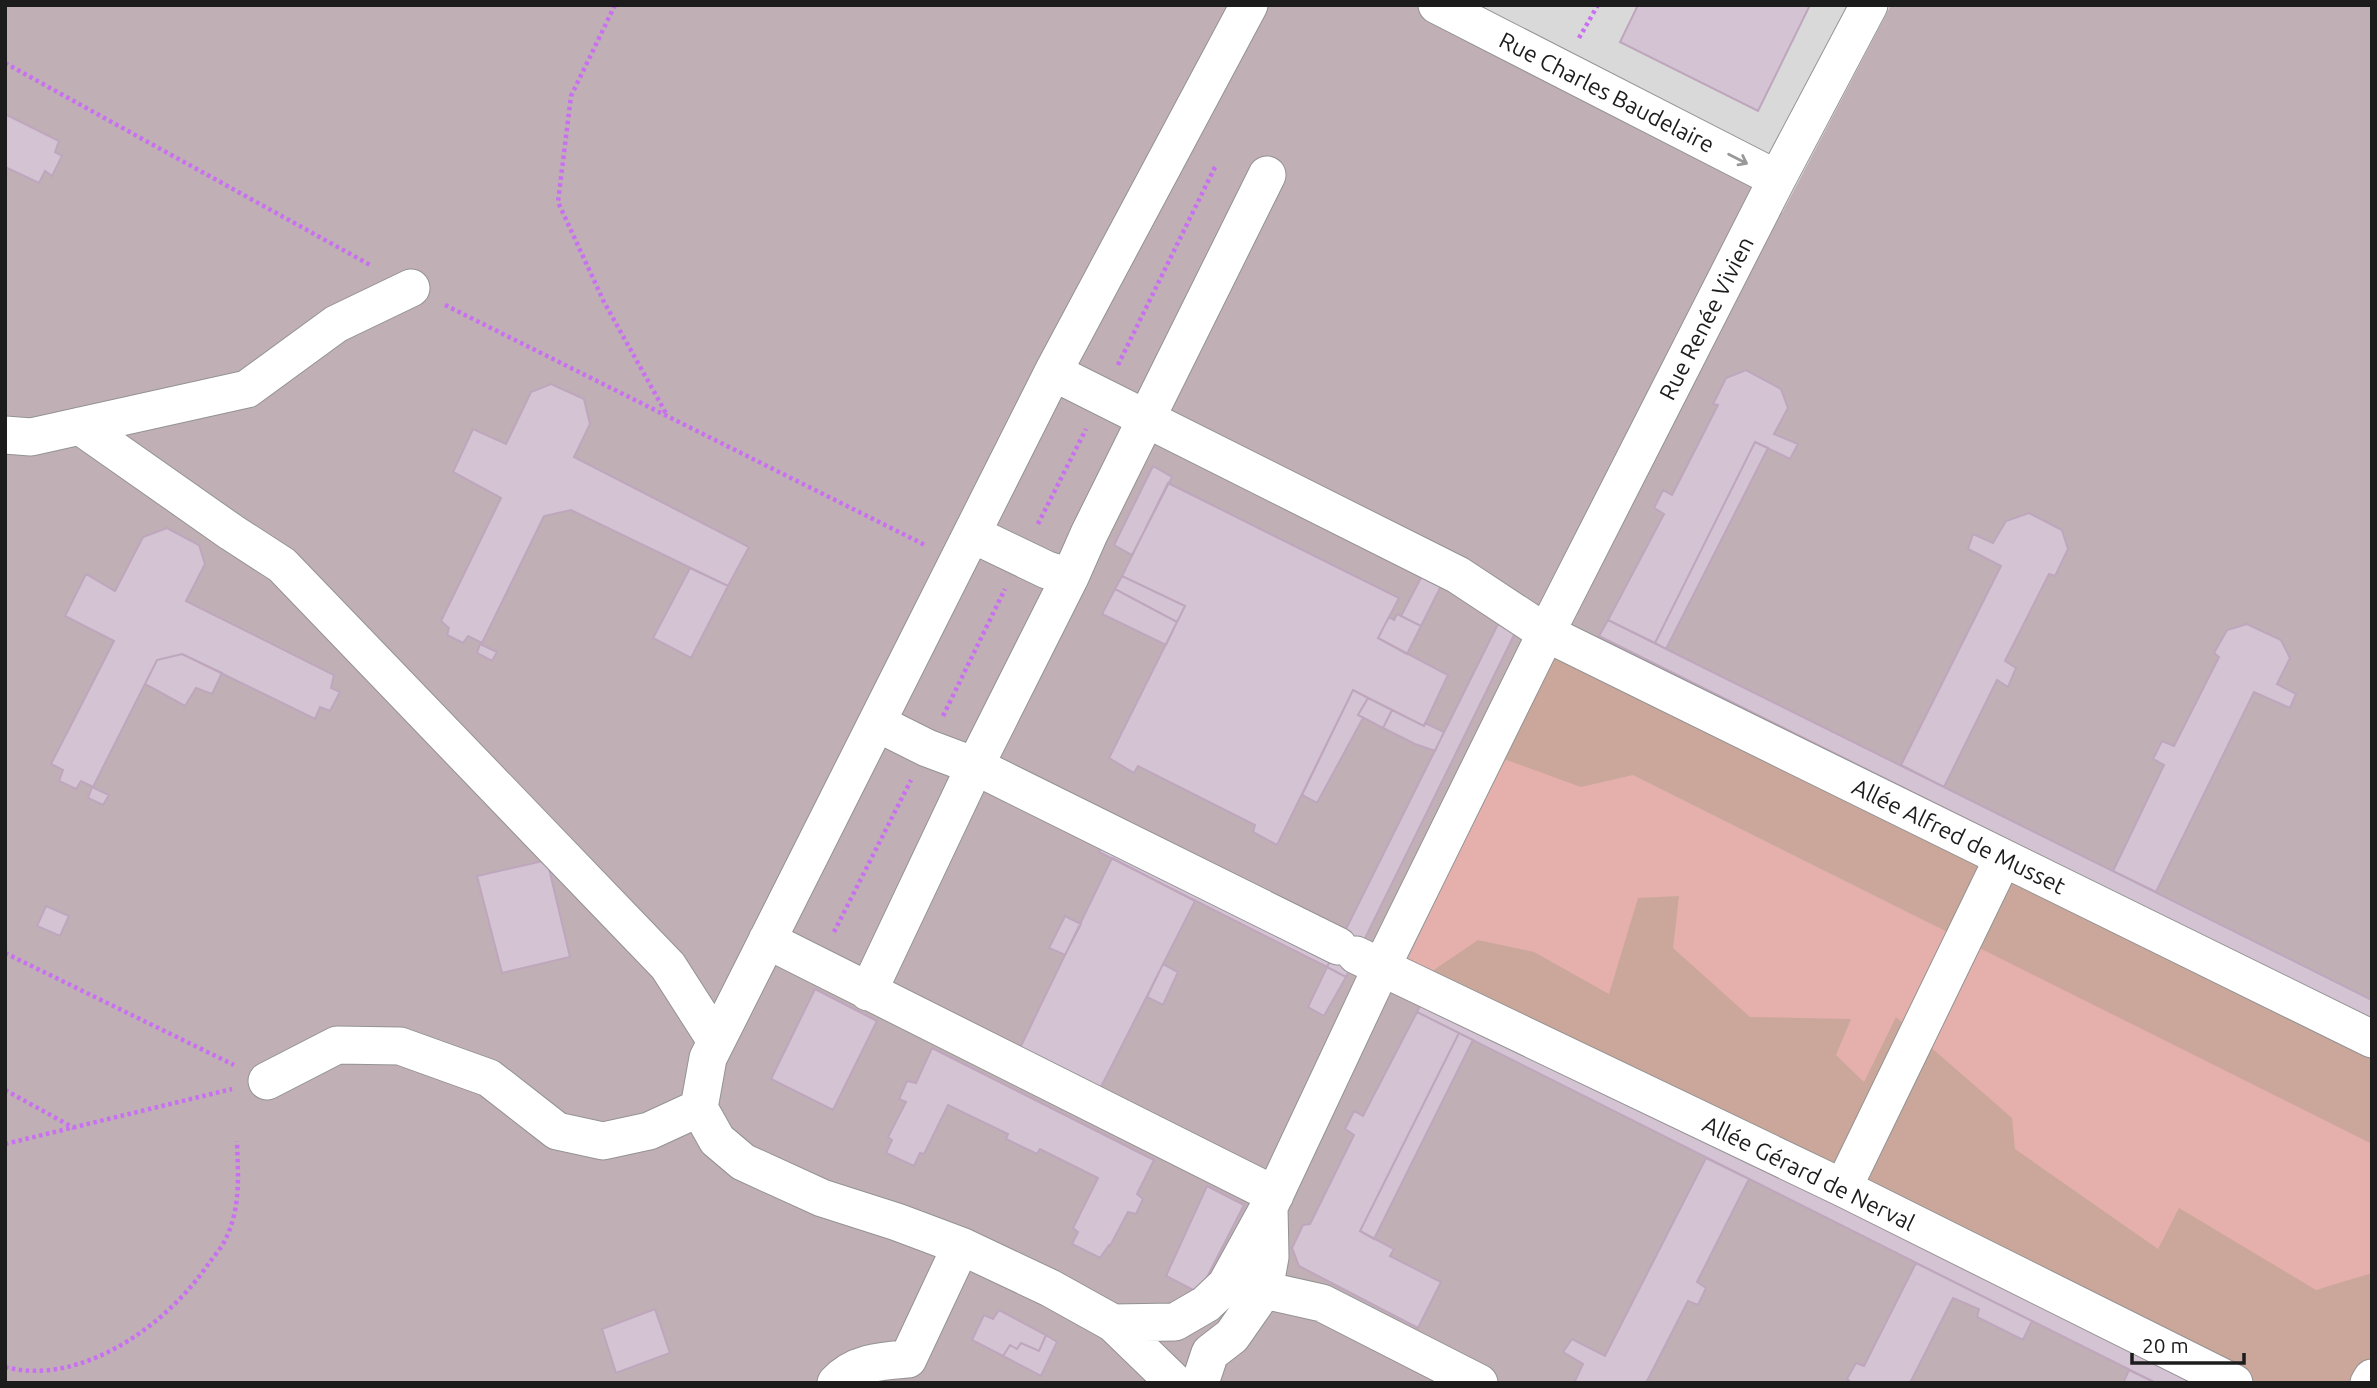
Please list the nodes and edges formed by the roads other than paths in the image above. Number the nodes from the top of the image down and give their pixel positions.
1 (1249, 5) edge
2 (1437, 5) edge
3 (1869, 5) edge
4 (1267, 175) dead end
5 (1777, 179) junction
6 (411, 288) road end
7 (1054, 372) junction
8 (1145, 419) junction
9 (80, 426) junction
10 (5, 435) edge
11 (965, 548) junction
12 (1070, 577) junction
13 (1546, 633) junction
14 (877, 723) junction
15 (975, 766) junction
16 (2003, 858) junction
17 (767, 940) junction
18 (1359, 956) junction
19 (868, 992) junction
20 (2372, 1039) edge
21 (716, 1041) junction
22 (267, 1081) road end
23 (699, 1108) junction
24 (1843, 1188) junction
25 (1272, 1201) junction
26 (961, 1246) junction
27 (1264, 1290) junction
28 (1113, 1322) junction
29 (918, 1371) edge
30 (2372, 1378) edge
31 (836, 1383) edge
32 (1175, 1383) edge
33 (1200, 1383) edge
34 (1479, 1383) edge
35 (2234, 1383) edge
36 (2369, 1383) edge

1 - 7 street
2 -> 5 street, Rue Charles Baudelaire
3 - 5 street, Rue Renée Vivien
4 - 8 street
5 - 13 street, Rue Renée Vivien
6 - 9 street
7 - 8 street, Allée Alfred de Musset
7 - 11 street
8 - 12 street
8 - 13 street, Allée Alfred de Musset
9 - 10 street
9 - 21 street
11 - 12 street
11 - 14 street
12 - 15 street
13 - 16 street, Allée Alfred de Musset
13 - 18 street, Rue Renée Vivien
14 - 15 street, Allée Gérard de Nerval
14 - 17 street
15 - 18 street, Allée Gérard de Nerval
15 - 19 street
16 - 20 street, Allée Alfred de Musset
16 - 24 street
17 - 19 street
17 - 21 street
18 - 24 street, Allée Gérard de Nerval
18 - 25 street, Rue Renée Vivien
19 - 25 street
21 - 23 street
22 - 23 street
23 - 26 street
24 - 35 street, Allée Gérard de Nerval
25 - 27 street
25 - 28 street, Rue Renée Vivien
26 - 28 street
26 - 29 street
27 - 33 street
27 - 34 street
28 - 32 street
29 - 31 street
30 - 36 street

